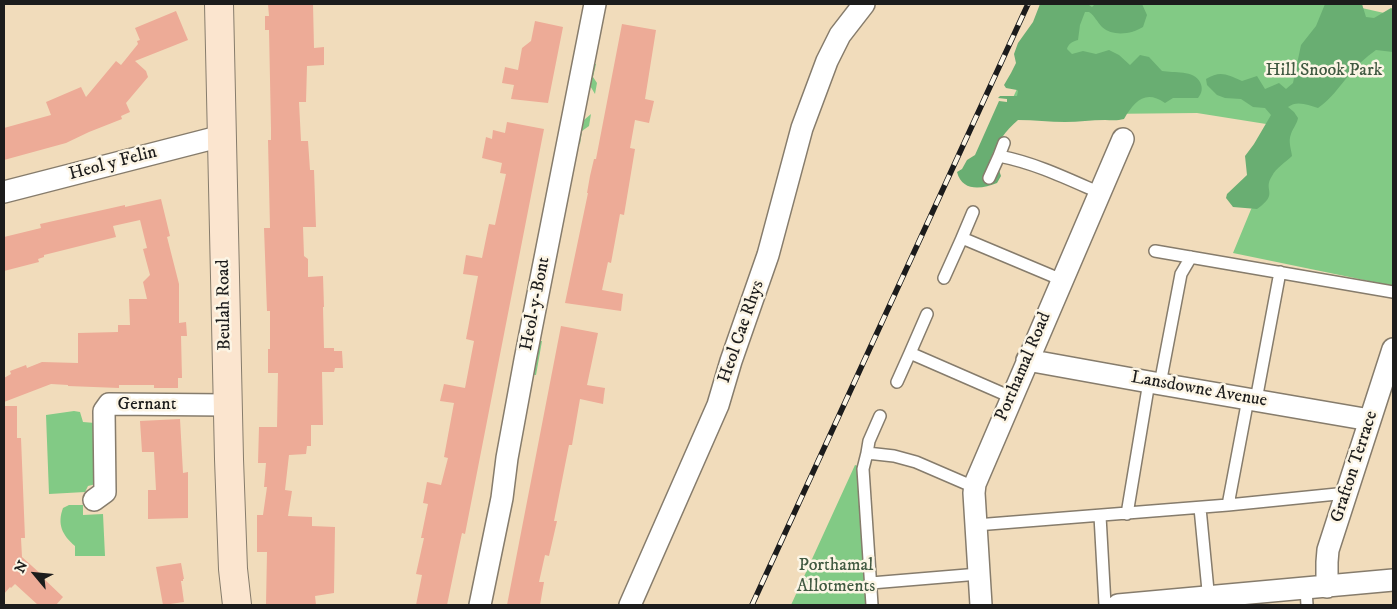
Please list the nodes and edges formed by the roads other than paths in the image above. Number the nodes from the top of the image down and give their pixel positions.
1 (219, 4) edge
2 (595, 4) edge
3 (864, 4) edge
4 (222, 136) junction
5 (1123, 139) dead end
6 (1004, 143) dead end
7 (999, 156) junction
8 (989, 178) dead end
9 (4, 192) edge
10 (1100, 193) junction
11 (973, 212) dead end
12 (962, 238) junction
13 (1155, 251) dead end
14 (1191, 257) junction
15 (1280, 272) junction
16 (944, 278) dead end
17 (1062, 280) junction
18 (1393, 292) edge
19 (927, 314) dead end
20 (1393, 350) edge
21 (910, 353) junction
22 (1027, 360) junction
23 (897, 382) dead end
24 (1155, 383) junction
25 (1011, 397) junction
26 (1252, 399) junction
27 (227, 405) junction
28 (880, 416) dead end
29 (1370, 420) junction
30 (867, 453) junction
31 (974, 486) junction
32 (1347, 493) junction
33 (94, 500) dead end
34 (1228, 505) junction
35 (1200, 508) junction
36 (1127, 514) junction
37 (1100, 516) junction
38 (976, 525) junction
39 (979, 574) junction
40 (1393, 580) edge
41 (871, 583) junction
42 (1327, 587) junction
43 (1306, 597) edge
44 (1209, 601) edge
45 (236, 605) edge
46 (480, 605) edge
47 (630, 605) edge
48 (872, 605) edge
49 (981, 605) edge
50 (1105, 605) edge
51 (1118, 605) edge

1 - 4 street, Beulah Road
2 - 46 street, Heol-y-Bont
3 - 47 street, Heol Cae Rhys
4 - 9 street, Heol y Felin
4 - 27 street, Beulah Road
5 - 10 street, Porthamal Road
6 - 7 lane
7 - 8 lane
7 - 10 lane
10 - 17 street, Porthamal Road
11 - 12 lane
12 - 16 lane
12 - 17 lane
13 - 14 lane
14 - 15 lane
14 - 24 lane
15 - 18 lane
15 - 26 lane
17 - 22 street, Porthamal Road
19 - 21 lane
20 - 29 street, Grafton Terrace
21 - 23 lane
21 - 25 lane
22 - 24 street, Lansdowne Avenue
22 - 25 street, Porthamal Road
24 - 26 street, Lansdowne Avenue
24 - 36 lane
25 - 31 street, Porthamal Road
26 - 29 street, Lansdowne Avenue
26 - 34 lane
27 - 33 street, Gernant
27 - 45 street, Beulah Road
28 - 30 lane
29 - 32 street, Grafton Terrace
30 - 31 lane
30 - 41 lane
31 - 38 street, Porthamal Road
32 - 34 lane
32 - 42 street, Grafton Terrace
34 - 35 lane
35 - 36 lane
35 - 44 lane
36 - 37 lane
37 - 38 lane
37 - 50 lane
38 - 39 street, Porthamal Road
39 - 41 lane
39 - 49 street, Porthamal Road
40 - 42 street
41 - 48 lane
42 - 43 street
43 - 44 street
44 - 51 street

